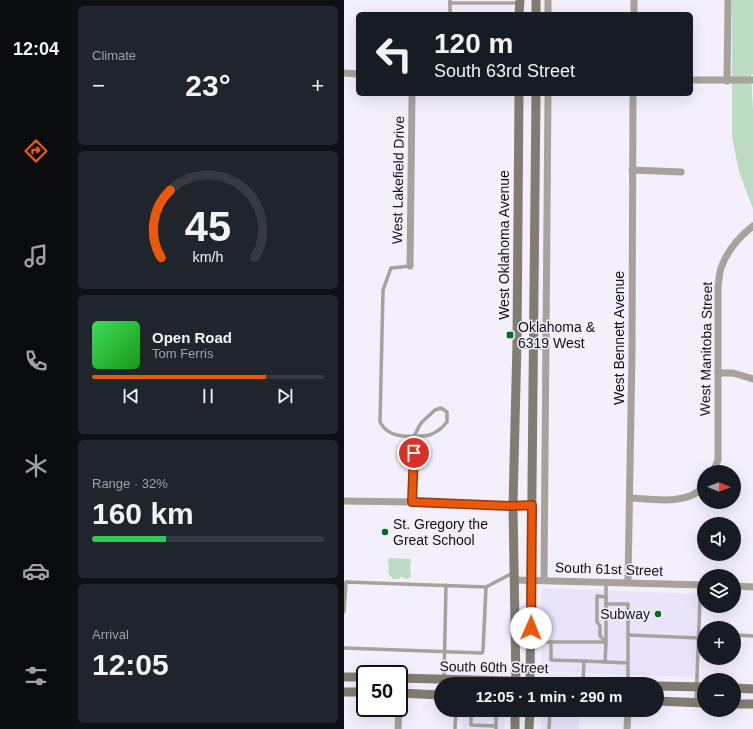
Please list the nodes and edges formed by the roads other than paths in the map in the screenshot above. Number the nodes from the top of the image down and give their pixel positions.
1 (536, 0) edge
2 (548, 0) edge
3 (634, 0) edge
4 (728, 0) edge
5 (450, 1) edge
6 (520, 2) edge
7 (451, 12) edge
8 (536, 12) edge
9 (548, 12) edge
10 (634, 12) edge
11 (344, 73) edge
12 (356, 74) edge
13 (693, 80) edge
14 (753, 80) edge
15 (727, 81) junction
16 (412, 96) edge
17 (519, 96) edge
18 (536, 96) edge
19 (548, 96) edge
20 (633, 96) edge
21 (632, 170) junction
22 (680, 172) dead end
23 (753, 226) edge
24 (410, 266) joint
25 (517, 347) junction
26 (534, 347) junction
27 (545, 348) junction
28 (718, 373) junction
29 (753, 379) edge
30 (414, 436) junction
31 (716, 465) edge
32 (413, 475) joint
33 (697, 492) edge
34 (630, 498) junction
35 (344, 500) edge
36 (412, 502) junction
37 (532, 505) junction
38 (513, 506) junction
39 (514, 576) junction
40 (532, 580) junction
41 (544, 580) junction
42 (606, 582) junction
43 (628, 582) junction
44 (697, 585) edge
45 (446, 586) junction
46 (486, 586) junction
47 (741, 586) edge
48 (753, 587) edge
49 (606, 597) junction
50 (606, 604) junction
51 (344, 612) edge
52 (628, 635) junction
53 (741, 635) edge
54 (697, 636) edge
55 (753, 636) edge
56 (531, 642) junction
57 (551, 642) junction
58 (606, 642) junction
59 (344, 648) edge
60 (444, 652) junction
61 (584, 661) junction
62 (605, 662) junction
63 (628, 663) junction
64 (344, 677) edge
65 (356, 677) edge
66 (444, 677) edge
67 (516, 677) edge
68 (530, 677) edge
69 (583, 677) edge
70 (628, 677) edge
71 (408, 678) edge
72 (434, 679) edge
73 (664, 686) edge
74 (678, 686) junction
75 (697, 687) edge
76 (664, 688) edge
77 (741, 688) edge
78 (753, 689) edge
79 (344, 692) edge
80 (356, 692) edge
81 (408, 693) edge
82 (434, 695) edge
83 (664, 701) edge
84 (697, 703) edge
85 (741, 704) edge
86 (753, 704) edge
87 (399, 717) edge
88 (456, 717) edge
89 (471, 717) edge
90 (515, 717) edge
91 (530, 717) edge
92 (550, 717) edge
93 (628, 717) edge
94 (496, 727) edge
95 (398, 729) edge
96 (455, 729) edge
97 (515, 729) edge
98 (529, 729) edge
99 (550, 729) edge
100 (627, 729) edge

1 - 8 main road
2 - 9 street
3 - 10 street
4 - 15 street
5 - 6 lane
5 - 7 lane
11 - 12 street
13 - 15 street
14 - 15 street
16 - 24 street, West Lakefield Drive
17 - 25 main road, West Oklahoma Avenue
18 - 26 main road
19 - 27 street
20 - 21 street, West Bennett Avenue
21 - 22 street
21 - 34 street, West Bennett Avenue
23 - 28 street, West Manitoba Street
24 - 30 lane
25 - 26 lane
25 - 38 main road, West Oklahoma Avenue
26 - 27 lane
26 - 37 main road
27 - 41 street
28 - 29 street
28 - 31 street, West Manitoba Street
30 - 30 lane
30 - 32 lane
32 - 36 street
33 - 34 street
34 - 43 street, West Bennett Avenue
35 - 36 street
36 - 38 street
37 - 38 street
37 - 40 main road
38 - 39 main road, West Oklahoma Avenue
39 - 40 street, South 61st Street
39 - 46 lane
39 - 67 main road, West Oklahoma Avenue
40 - 41 street, South 61st Street
40 - 56 main road
41 - 42 street, South 61st Street
42 - 43 street, South 61st Street
42 - 49 lane
43 - 44 street, South 61st Street
45 - 46 lane
45 - 51 lane
45 - 60 lane
46 - 60 lane
47 - 48 street
49 - 50 lane
49 - 58 lane
50 - 52 lane
50 - 58 lane
52 - 54 lane
52 - 63 lane
53 - 55 lane
56 - 57 lane
56 - 68 main road
57 - 58 lane
57 - 61 lane
58 - 62 lane
59 - 60 lane
60 - 66 lane
61 - 62 lane
61 - 69 lane
62 - 63 lane
63 - 70 lane
64 - 65 main road
71 - 72 main road, South 60th Street
73 - 74 main road
74 - 75 main road
74 - 76 main road
77 - 78 main road
79 - 80 main road
81 - 82 main road, South 60th Street
83 - 84 main road
85 - 86 main road
87 - 95 street
88 - 96 lane
89 - 94 lane
90 - 97 main road
91 - 98 main road
92 - 99 lane
93 - 100 street

